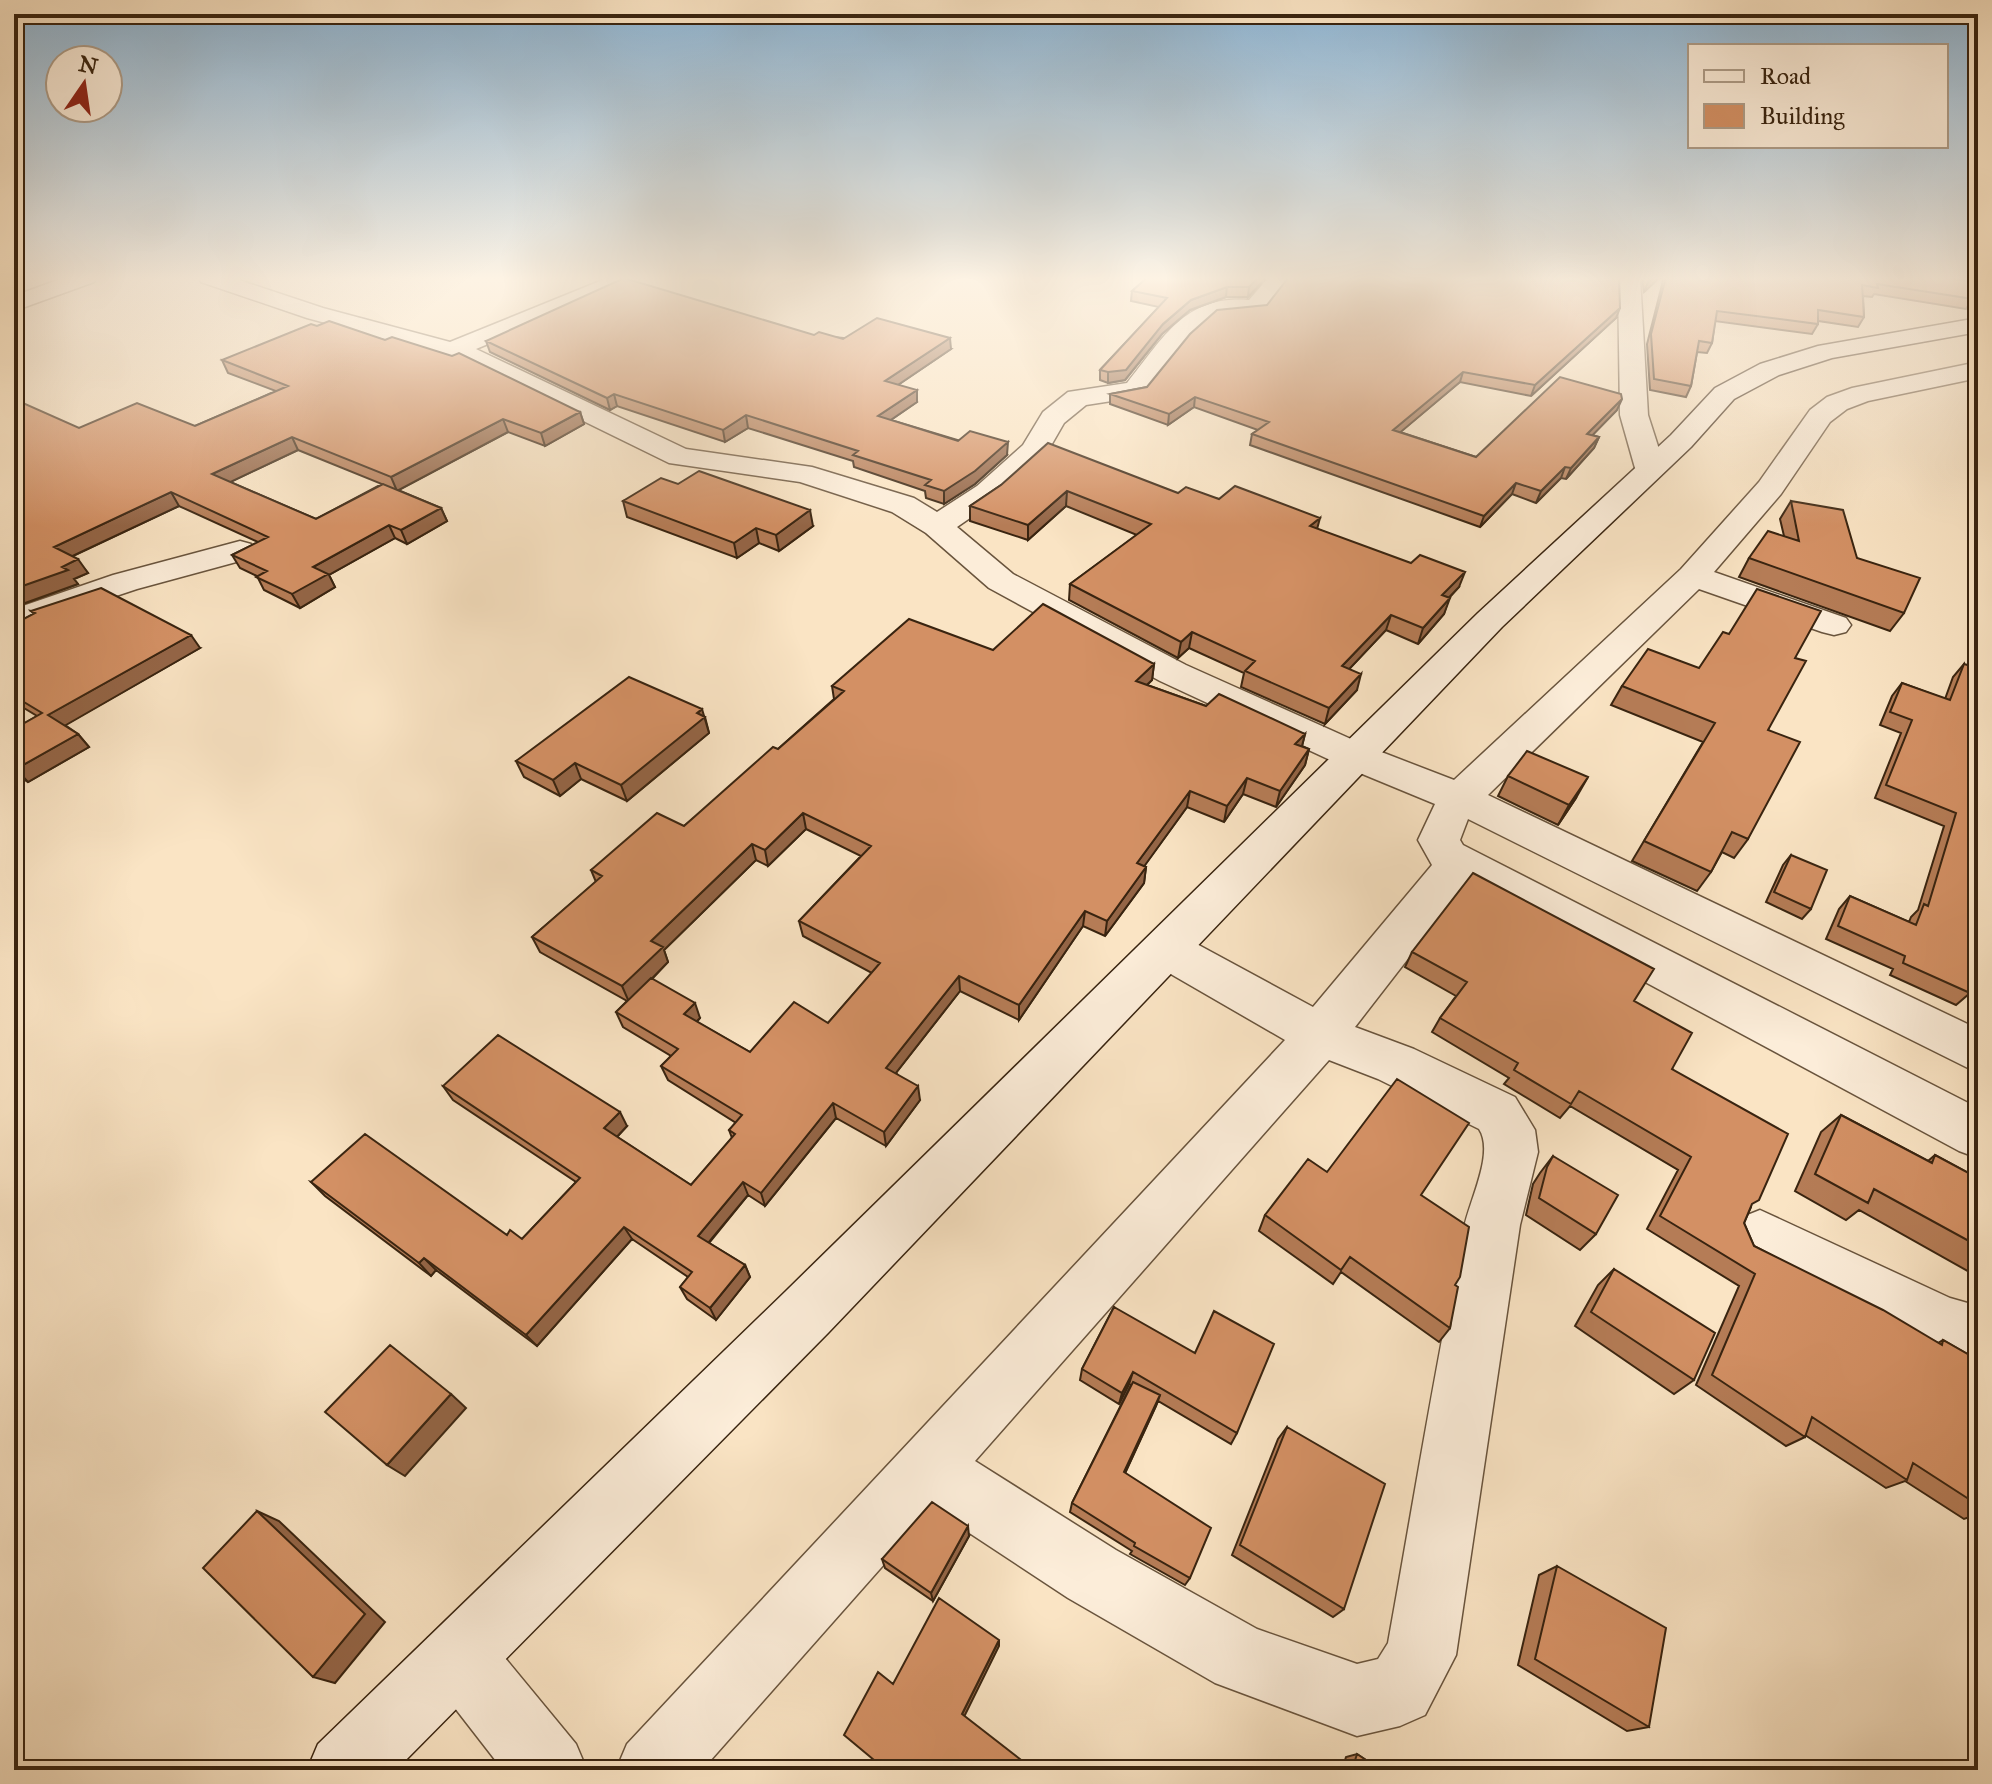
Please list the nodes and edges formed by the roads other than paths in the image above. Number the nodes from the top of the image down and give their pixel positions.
1 (480, 360) edge
2 (1160, 360) edge
3 (1632, 360) edge
4 (1799, 360) edge
5 (1978, 370) edge
6 (1650, 468) junction
7 (937, 526) junction
8 (240, 551) edge
9 (1693, 576) junction
10 (14, 620) edge
11 (1834, 625) dead end
12 (1361, 758) junction
13 (1450, 822) junction
14 (1186, 960) junction
15 (1307, 1028) junction
16 (1978, 1052) edge
17 (1978, 1134) edge
18 (1760, 1237) dead end
19 (1978, 1336) edge
20 (927, 1468) junction
21 (465, 1671) junction
22 (344, 1770) edge
23 (550, 1770) edge
24 (653, 1770) edge

1 - 7 street
2 - 7 street
3 - 6 street
4 - 6 street
5 - 9 street
6 - 12 street
7 - 12 street
8 - 10 street
9 - 11 street
9 - 13 street
12 - 13 street
12 - 14 street
13 - 15 street
13 - 16 street
13 - 17 street
14 - 15 street
14 - 21 street
15 - 20 street
15 - 20 street
18 - 19 street
20 - 24 street
21 - 22 street
21 - 23 street

